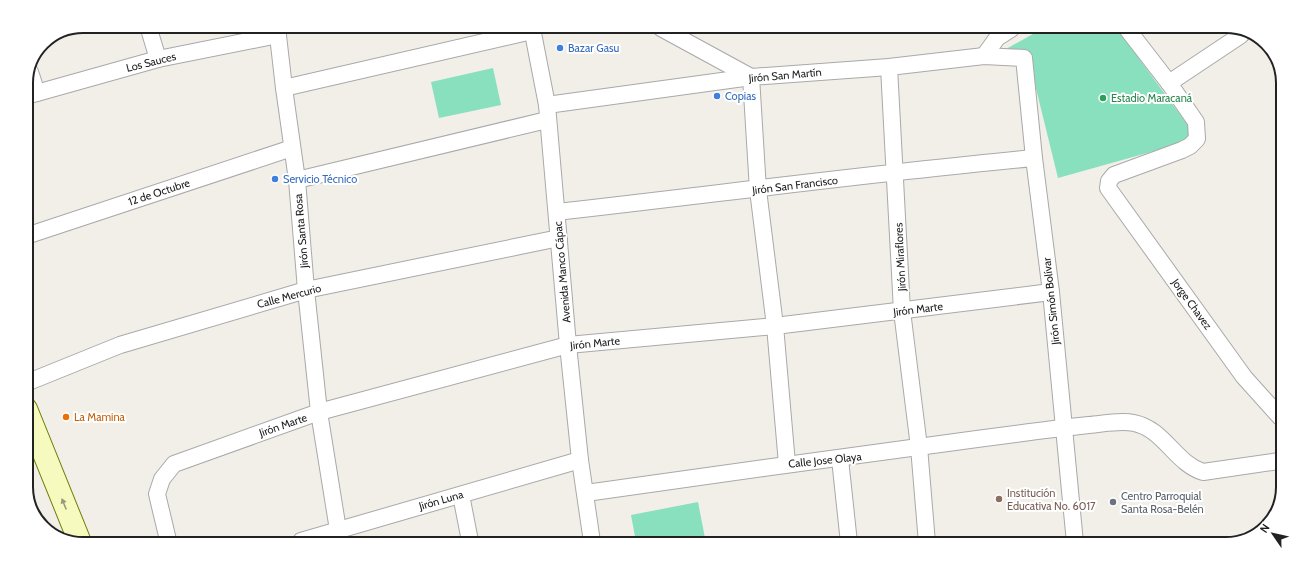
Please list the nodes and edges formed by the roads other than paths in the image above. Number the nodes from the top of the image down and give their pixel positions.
1 (150, 33) edge
2 (269, 33) edge
3 (278, 33) edge
4 (515, 33) edge
5 (533, 33) edge
6 (670, 33) edge
7 (1005, 33) edge
8 (1130, 33) edge
9 (1241, 35) dead end
10 (984, 56) junction
11 (1024, 58) joint
12 (158, 59) junction
13 (889, 67) junction
14 (751, 77) junction
15 (1170, 83) junction
16 (284, 88) junction
17 (33, 93) edge
18 (547, 112) junction
19 (292, 148) junction
20 (1034, 158) junction
21 (896, 171) junction
22 (297, 180) junction
23 (758, 190) junction
24 (557, 212) junction
25 (33, 234) edge
26 (559, 238) junction
27 (306, 290) junction
28 (1051, 292) junction
29 (902, 311) junction
30 (775, 326) junction
31 (568, 345) junction
32 (33, 380) edge
33 (319, 412) junction
34 (1276, 413) edge
35 (1064, 428) junction
36 (33, 438) edge
37 (919, 447) junction
38 (840, 459) junction
39 (580, 460) junction
40 (1276, 461) edge
41 (787, 464) junction
42 (586, 493) junction
43 (461, 494) junction
44 (338, 530) junction
45 (77, 536) edge
46 (167, 537) edge
47 (314, 537) edge
48 (469, 537) edge
49 (591, 537) edge
50 (848, 537) edge
51 (926, 537) edge
52 (1074, 537) edge

1 - 12 street
2 - 12 street, Los Sauces
3 - 16 street, Jirón Santa Rosa
4 - 16 street
5 - 18 street, Avenida Manco Cápac
6 - 14 street
7 - 10 street
8 - 15 street
9 - 15 street
10 - 11 street, Jirón San Martín
10 - 13 street, Jirón San Martín
11 - 20 street, Jirón Simón Bolívar
12 - 17 street, Los Sauces
13 - 14 street, Jirón San Martín
13 - 21 street, Jirón Miraflores
14 - 18 street, Jirón San Martín
14 - 23 street
15 - 34 street, Jorge Chavez
16 - 19 street, Jirón Santa Rosa
18 - 22 street, Jirón San Martín
18 - 24 street, Avenida Manco Cápac
19 - 22 street, Jirón Santa Rosa
19 - 25 street, 12 de Octubre
20 - 21 street, Jirón San Francisco
20 - 28 street, Jirón Simón Bolívar
21 - 23 street, Jirón San Francisco
21 - 29 street, Jirón Miraflores
22 - 27 street, Jirón Santa Rosa
23 - 24 street, Jirón San Francisco
23 - 30 street
24 - 26 street, Avenida Manco Cápac
26 - 27 street, Calle Mercurio
26 - 31 street, Avenida Manco Cápac
27 - 32 street, Calle Mercurio
27 - 33 street, Jirón Santa Rosa
28 - 29 street, Jirón Marte
28 - 35 street, Jirón Simón Bolívar
29 - 30 street, Jirón Marte
29 - 37 street, Jirón Miraflores
30 - 31 street, Jirón Marte
30 - 41 street
31 - 33 street, Jirón Marte
31 - 39 street, Avenida Manco Cápac
33 - 44 street, Jirón Santa Rosa
33 - 46 street, Jirón Marte
35 - 37 street, Calle Jose Olaya
35 - 40 street, Calle Jose Olaya
35 - 52 street, Jirón Simón Bolívar
45 -> 36 main road
37 - 38 street, Calle Jose Olaya
37 - 51 street, Jirón Miraflores
38 - 41 street, Calle Jose Olaya
38 - 50 street
39 - 42 street, Avenida Manco Cápac
39 - 43 street, Jirón Luna
41 - 42 street, Calle Jose Olaya
42 - 49 street, Avenida Manco Cápac
43 - 44 street, Jirón Luna
43 - 48 street
44 - 47 street, Jirón Luna

